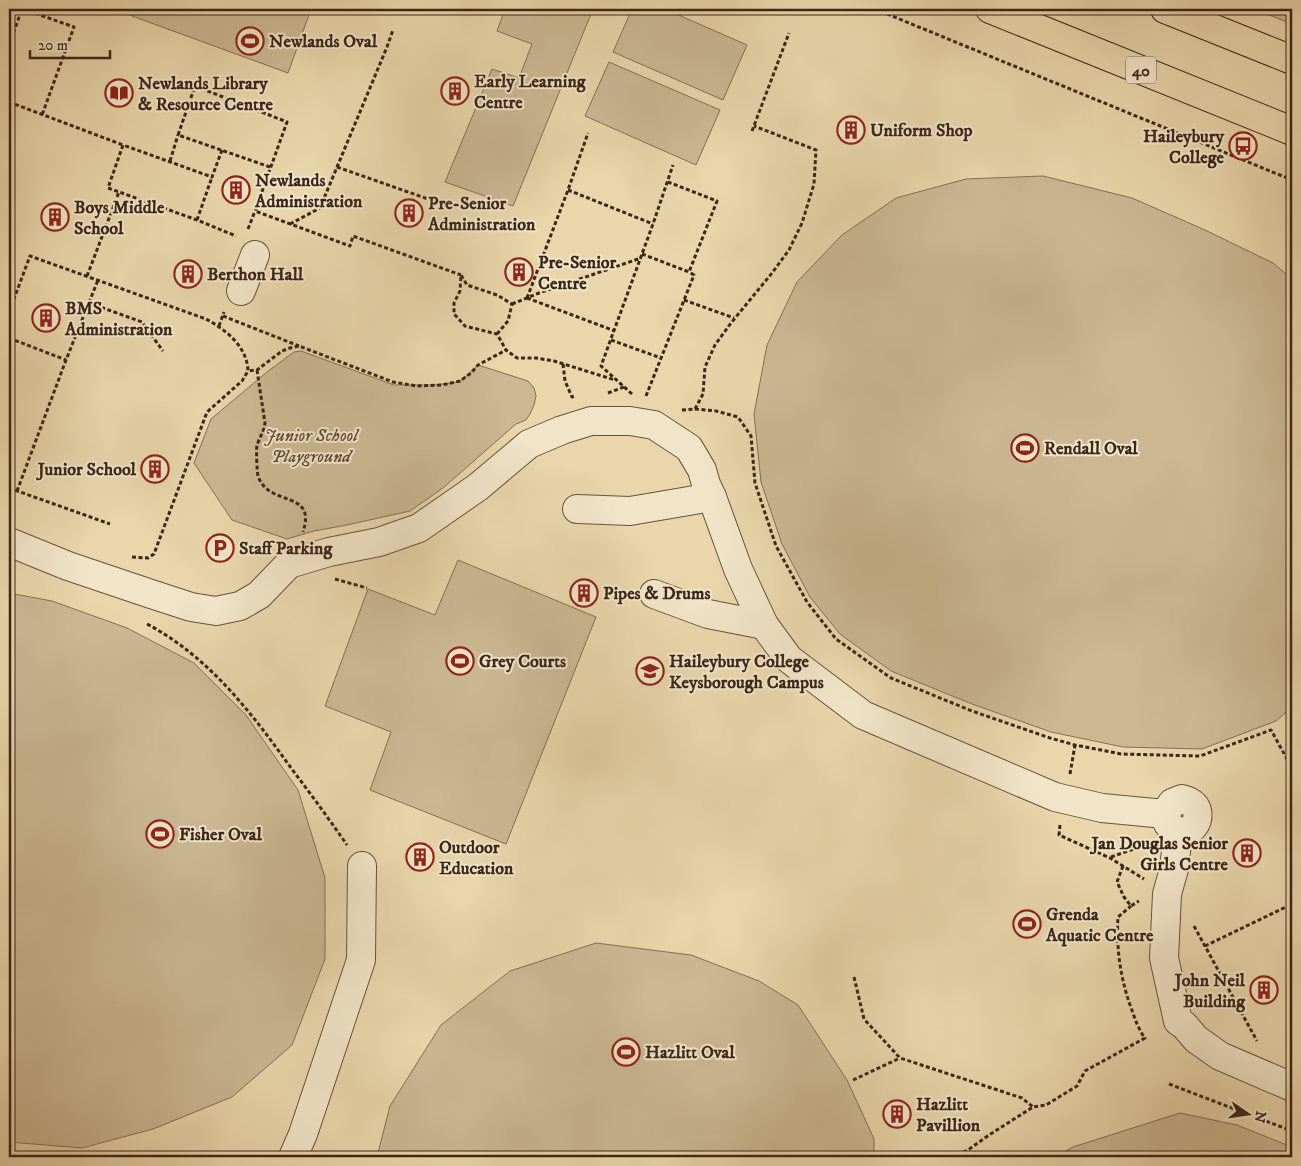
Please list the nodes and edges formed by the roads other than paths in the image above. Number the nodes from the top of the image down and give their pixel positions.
1 (990, 9) edge
2 (1165, 9) edge
3 (1292, 60) edge
4 (1292, 131) edge
5 (249, 241) road end
6 (241, 291) dead end
7 (712, 497) junction
8 (577, 509) dead end
9 (9, 542) edge
10 (654, 594) dead end
11 (764, 625) junction
12 (362, 866) road end
13 (1292, 1087) edge
14 (293, 1157) edge

1 - 4 highway, 40
2 - 3 highway
5 - 6 street
7 - 8 street
7 - 9 street
7 - 11 street
10 - 11 street
11 - 13 street
12 - 14 street

